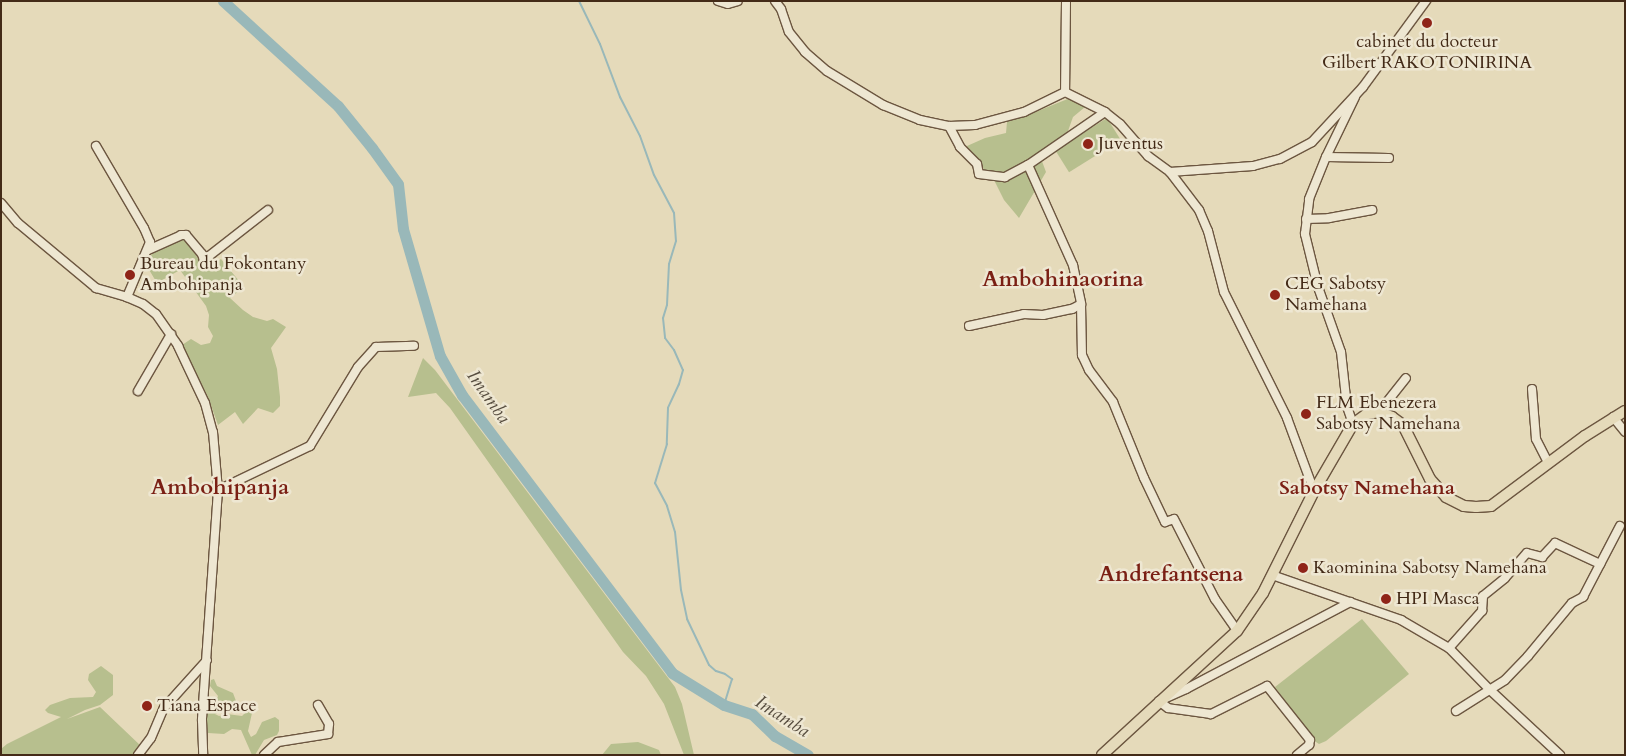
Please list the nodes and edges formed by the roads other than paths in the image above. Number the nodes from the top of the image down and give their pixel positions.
1 (718, 1) edge
2 (738, 1) edge
3 (775, 1) edge
4 (1066, 1) edge
5 (1426, 1) edge
6 (1065, 92) junction
7 (1355, 97) junction
8 (1105, 112) junction
9 (950, 126) junction
10 (96, 146) dead end
11 (1326, 157) junction
12 (1389, 158) dead end
13 (1028, 165) junction
14 (1170, 172) junction
15 (1, 202) edge
16 (268, 210) dead end
17 (1372, 210) dead end
18 (1306, 219) junction
19 (148, 250) junction
20 (127, 297) junction
21 (1081, 304) junction
22 (969, 326) dead end
23 (171, 334) junction
24 (414, 346) dead end
25 (1406, 378) dead end
26 (1532, 389) dead end
27 (138, 391) dead end
28 (1625, 410) edge
29 (1379, 412) junction
30 (1613, 417) junction
31 (1353, 424) junction
32 (1625, 432) edge
33 (1548, 463) junction
34 (218, 490) junction
35 (1314, 491) junction
36 (1620, 526) dead end
37 (1600, 564) junction
38 (1272, 575) junction
39 (1350, 602) junction
40 (1237, 630) junction
41 (1450, 648) junction
42 (207, 660) junction
43 (1489, 689) junction
44 (1159, 701) junction
45 (318, 705) dead end
46 (1456, 711) dead end
47 (138, 755) edge
48 (203, 755) edge
49 (264, 755) edge
50 (1102, 755) edge
51 (1297, 755) edge
52 (1560, 755) edge

1 - 2 street
3 - 9 street
4 - 6 street
5 - 7 street
6 - 8 street
6 - 9 street
7 - 11 street
7 - 14 street
8 - 13 street
8 - 14 street
9 - 13 street
10 - 19 street
11 - 12 street
11 - 18 street
13 - 21 street
14 - 35 street
15 - 20 street
16 - 19 street
17 - 18 street
18 - 31 street
19 - 20 street
20 - 23 street
21 - 22 street
21 - 40 street
23 - 27 street
23 - 34 street
24 - 34 street
25 - 29 street
26 - 33 street
28 - 30 main road
29 - 31 main road
29 - 33 main road
30 - 32 street
30 - 33 main road
31 - 35 main road
34 - 42 street
35 - 38 main road
36 - 37 street
37 - 41 street
37 - 43 street
38 - 39 street
38 - 40 main road
39 - 41 street
39 - 44 street
40 - 44 main road
41 - 43 street
42 - 47 street
42 - 48 street
43 - 46 street
43 - 52 street
44 - 50 main road
44 - 51 street
45 - 49 street

